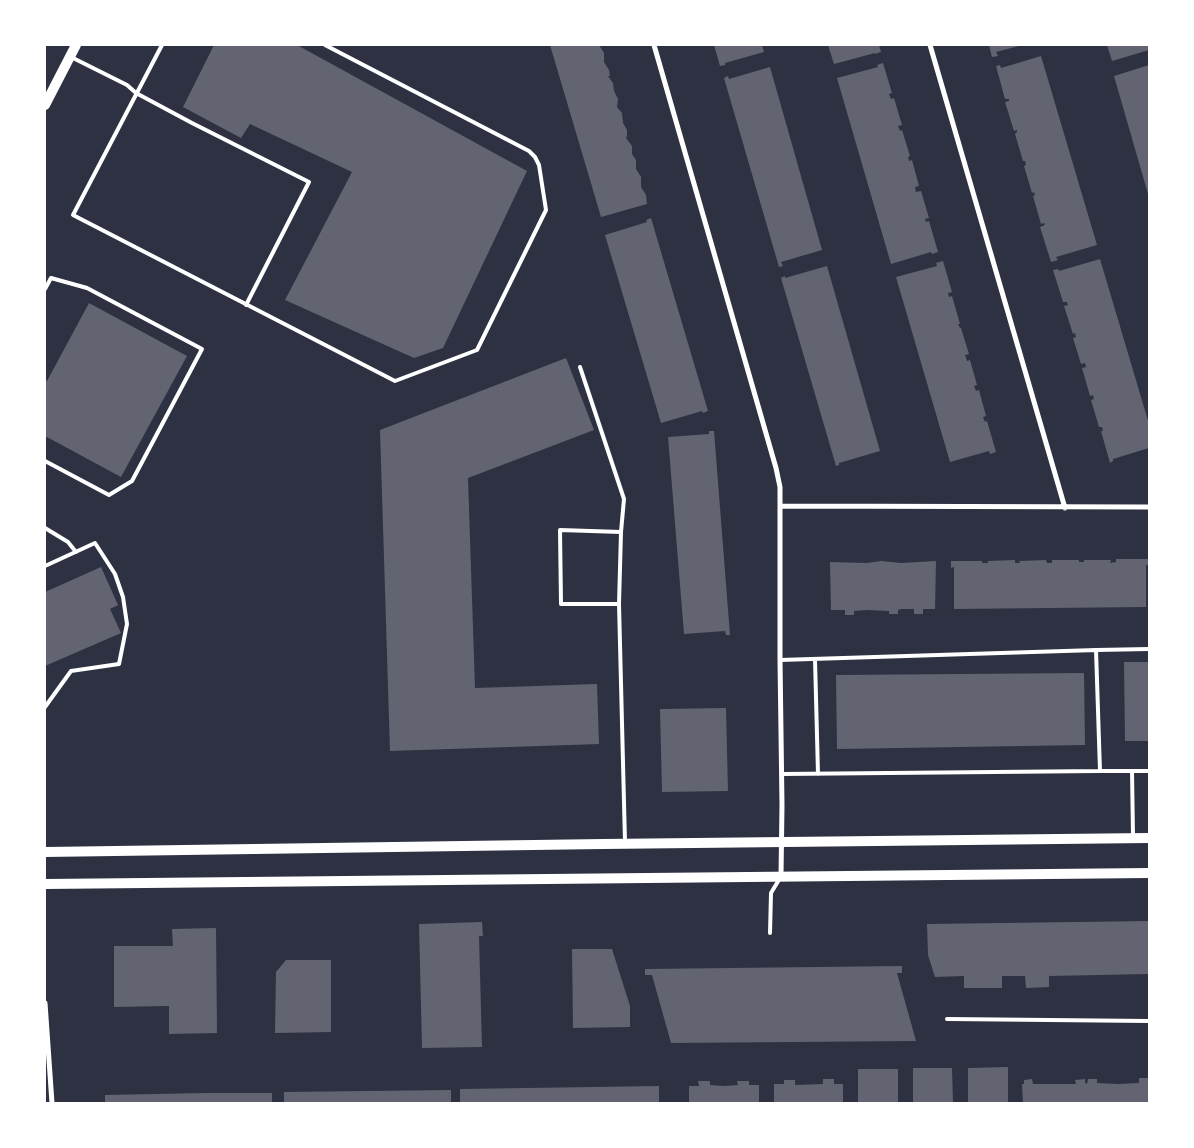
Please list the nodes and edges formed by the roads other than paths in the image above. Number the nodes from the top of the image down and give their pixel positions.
1 (76, 45) edge
2 (162, 45) edge
3 (325, 45) edge
4 (654, 45) edge
5 (930, 45) edge
6 (70, 57) junction
7 (136, 93) junction
8 (45, 105) edge
9 (45, 289) edge
10 (246, 305) junction
11 (580, 367) dead end
12 (45, 460) edge
13 (780, 506) junction
14 (1149, 507) edge
15 (1065, 508) junction
16 (45, 528) edge
17 (621, 532) junction
18 (76, 552) junction
19 (45, 566) edge
20 (619, 604) junction
21 (1149, 649) edge
22 (1096, 650) junction
23 (815, 659) junction
24 (780, 660) junction
25 (45, 708) edge
26 (1100, 771) junction
27 (1132, 771) junction
28 (1149, 771) edge
29 (782, 774) junction
30 (818, 774) junction
31 (1133, 838) junction
32 (1149, 838) edge
33 (782, 842) junction
34 (625, 844) junction
35 (45, 852) edge
36 (1149, 873) edge
37 (781, 876) junction
38 (45, 884) edge
39 (770, 933) dead end
40 (45, 1003) edge
41 (947, 1019) dead end
42 (1149, 1022) edge
43 (52, 1103) edge

1 - 6 main road
2 - 7 lane
3 - 10 lane
4 - 13 street
5 - 15 street
6 - 7 lane
6 - 8 main road
7 - 10 lane
7 - 10 lane
9 - 12 lane
11 - 17 lane
13 - 15 street
13 - 24 street
14 - 15 street
16 - 18 lane
17 - 20 lane
17 - 20 lane
18 - 19 lane
18 - 25 lane
20 - 34 lane
21 - 22 lane
22 - 23 lane
22 - 26 lane
23 - 24 lane
23 - 30 lane
24 - 29 street
26 - 27 lane
26 - 30 lane
27 - 28 lane
27 - 31 lane
29 - 30 lane
29 - 33 street
31 - 32 main road
31 - 33 main road
33 - 34 main road
33 - 37 street
34 - 35 main road
36 - 37 main road
37 - 38 main road
37 - 39 lane
40 - 43 street
41 - 42 lane

